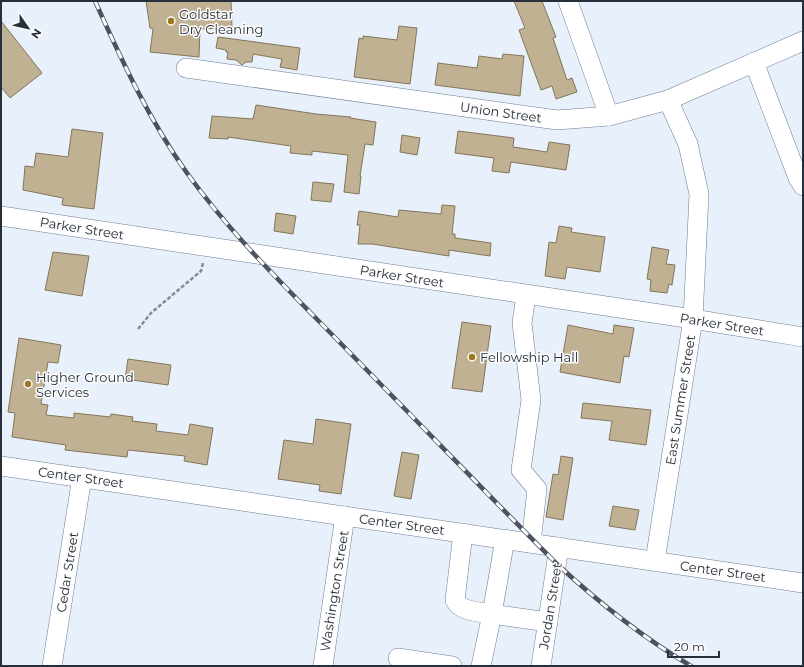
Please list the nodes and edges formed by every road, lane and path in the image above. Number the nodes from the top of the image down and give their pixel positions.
1 (568, 1) edge
2 (803, 41) edge
3 (754, 62) junction
4 (186, 68) dead end
5 (668, 100) junction
6 (609, 116) junction
7 (803, 186) edge
8 (1, 216) edge
9 (206, 247) junction
10 (526, 295) junction
11 (693, 319) junction
12 (138, 329) dead end
13 (803, 337) edge
14 (1, 466) edge
15 (82, 477) junction
16 (345, 516) junction
17 (463, 533) junction
18 (505, 539) junction
19 (531, 543) junction
20 (559, 547) junction
21 (655, 561) junction
22 (803, 583) edge
23 (492, 614) junction
24 (548, 622) junction
25 (398, 658) dead end
26 (431, 665) edge
27 (52, 666) edge
28 (323, 666) edge
29 (452, 666) edge
30 (481, 666) edge
31 (541, 666) edge

1 - 6 street
2 - 3 street, Union Street
3 - 5 street, Union Street
3 - 7 street
4 - 6 street, Union Street
5 - 6 street, Union Street
5 - 11 street, East Summer Street
8 - 9 street, Parker Street
9 - 10 street, Parker Street
9 - 12 path
10 - 11 street, Parker Street
10 - 19 street
11 - 13 street, Parker Street
11 - 21 street, East Summer Street
14 - 15 street, Center Street
15 - 16 street, Center Street
15 - 27 street, Cedar Street
16 - 17 street, Center Street
16 - 28 street, Washington Street
17 - 18 street, Center Street
17 - 23 street
18 - 19 street, Center Street
18 - 23 street
19 - 20 street, Center Street
20 - 21 street, Center Street
20 - 24 street, Jordan Street
21 - 22 street, Center Street
23 - 24 street
23 - 30 street
24 - 31 street, Jordan Street
25 - 26 street
26 - 29 street

